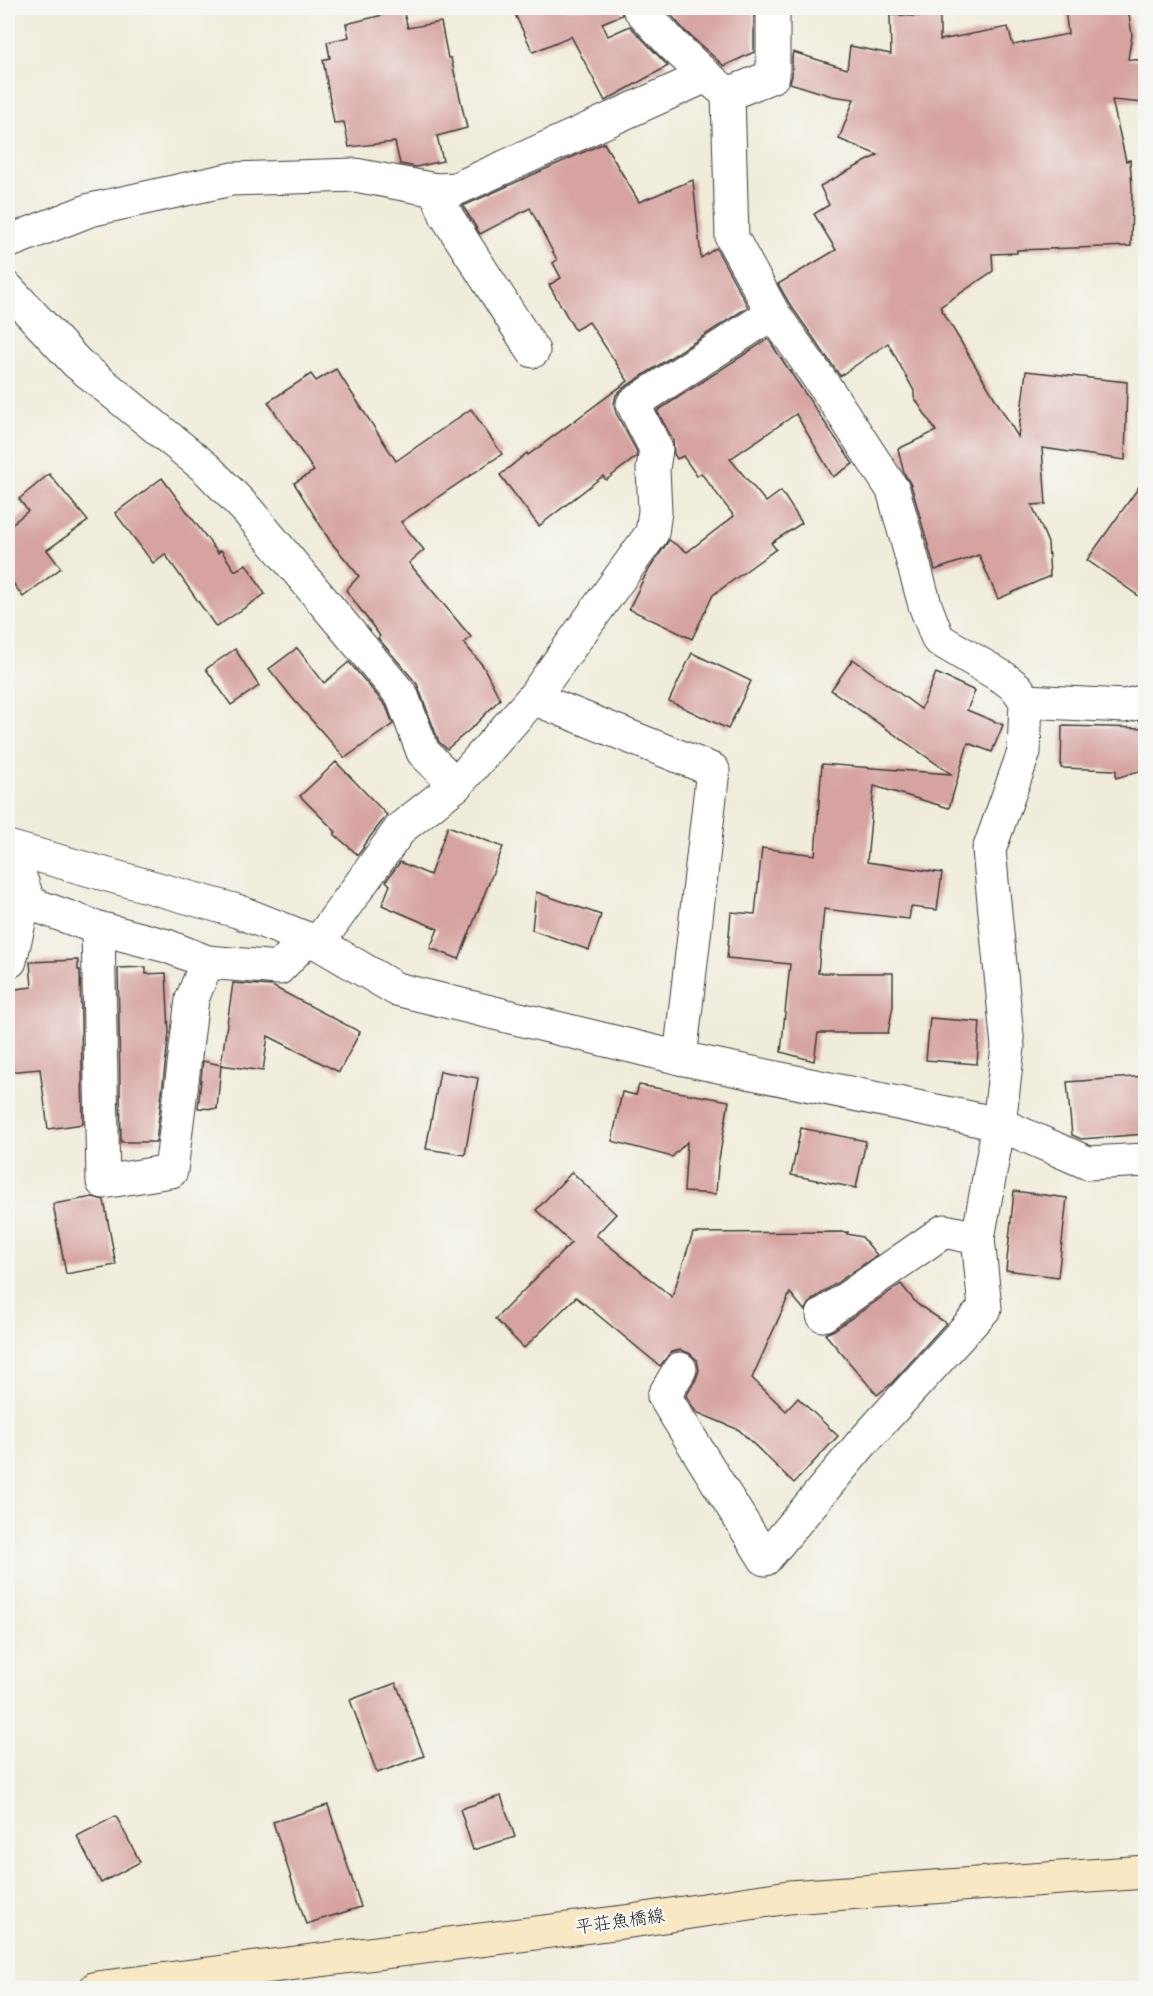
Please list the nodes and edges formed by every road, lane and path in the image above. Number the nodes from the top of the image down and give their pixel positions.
1 (639, 8) edge
2 (773, 8) edge
3 (717, 85) junction
4 (436, 190) junction
5 (8, 242) edge
6 (8, 289) edge
7 (773, 313) junction
8 (533, 351) dead end
9 (533, 698) junction
10 (1026, 701) junction
11 (1146, 701) edge
12 (456, 785) junction
13 (9, 848) edge
14 (29, 903) junction
15 (98, 928) junction
16 (312, 941) junction
17 (8, 962) edge
18 (207, 962) junction
19 (680, 1058) junction
20 (999, 1124) junction
21 (1146, 1160) edge
22 (978, 1238) junction
23 (823, 1315) dead end
24 (680, 1369) dead end
25 (1146, 1872) edge
26 (96, 1989) edge

1 - 3 street
2 - 3 street
3 - 4 street
3 - 7 street
4 - 5 street
4 - 8 street
6 - 12 street
7 - 9 street
7 - 10 street
9 - 12 street
9 - 19 street
10 - 11 street
10 - 20 street
12 - 16 street
13 - 14 street
13 - 16 street
14 - 15 street
14 - 17 street
15 - 18 street
15 - 18 street
16 - 18 street
16 - 19 street
19 - 20 street
20 - 21 street
20 - 22 street
22 - 23 street
22 - 24 street
25 - 26 main road, 平荘魚橋線

